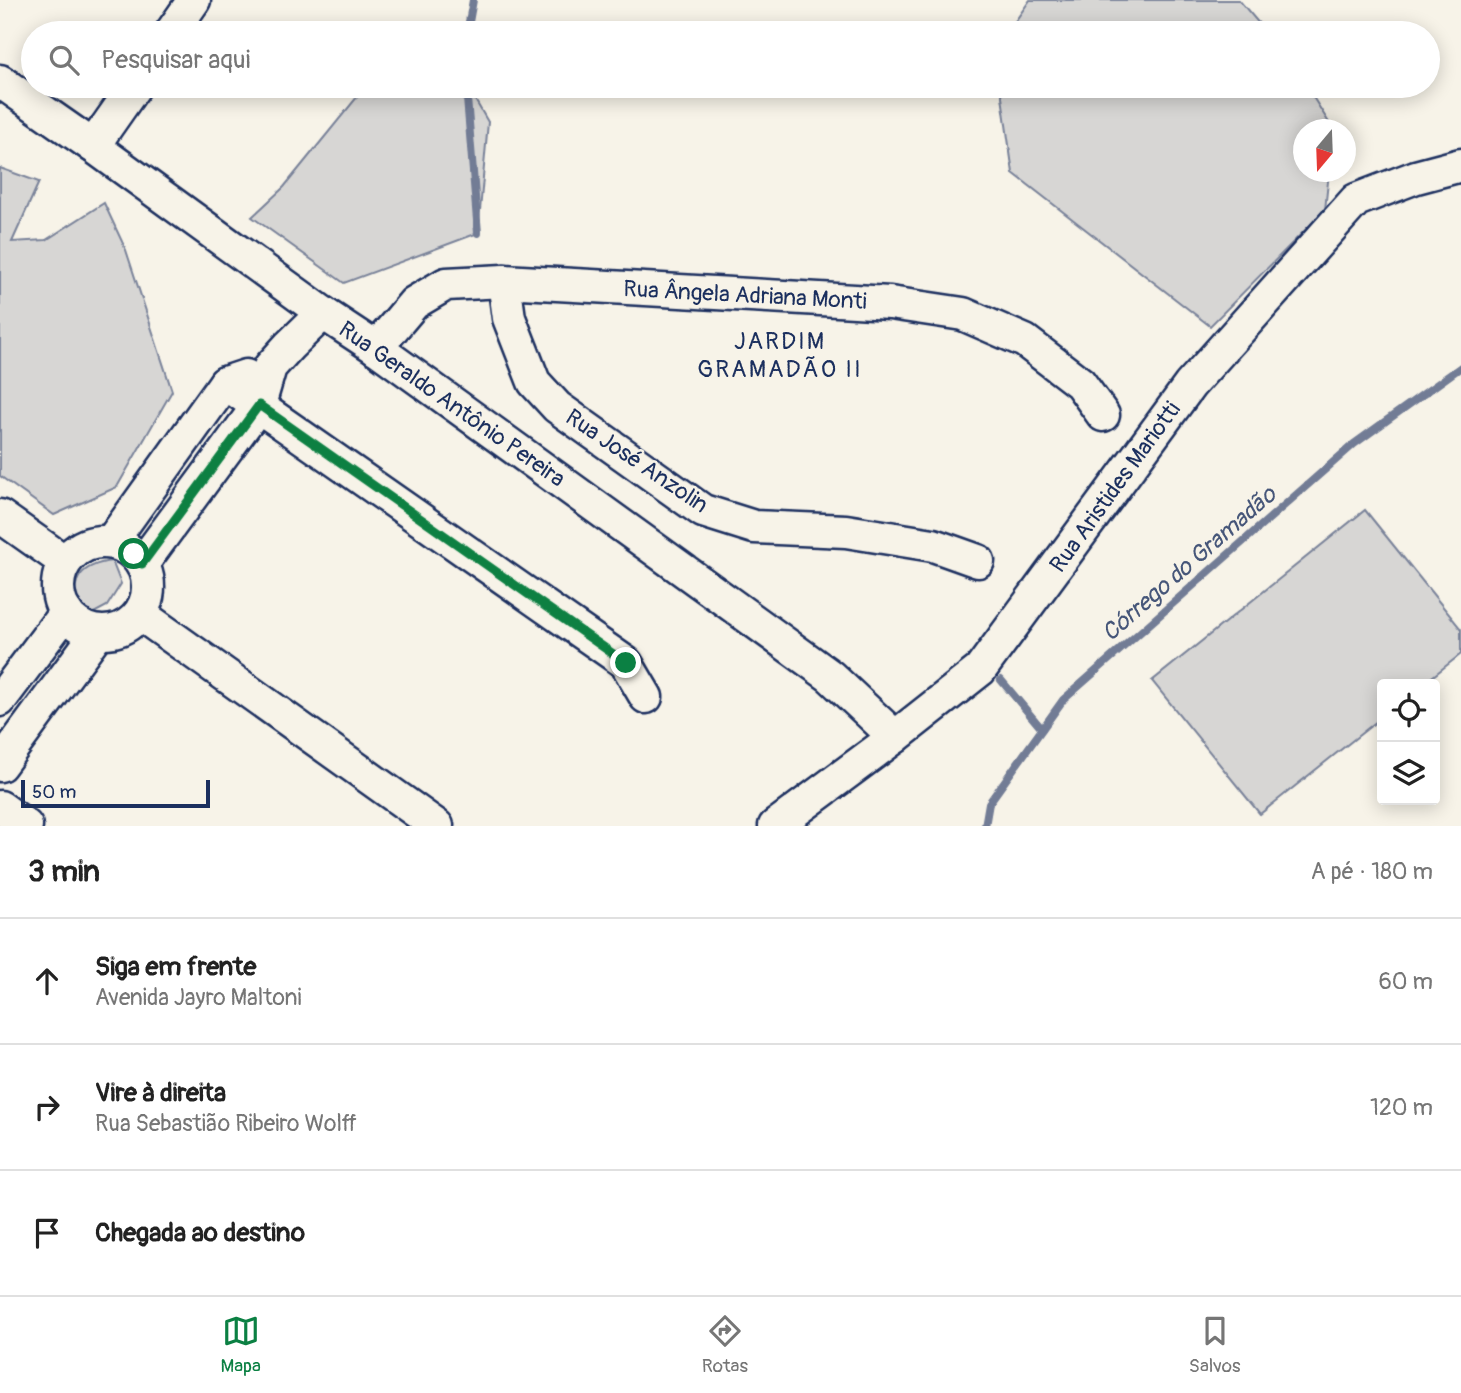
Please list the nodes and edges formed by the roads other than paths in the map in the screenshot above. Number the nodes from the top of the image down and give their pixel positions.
1 (194, 0) edge
2 (179, 21) edge
3 (0, 81) edge
4 (21, 96) edge
5 (24, 98) edge
6 (127, 98) edge
7 (93, 146) junction
8 (1461, 165) edge
9 (503, 281) junction
10 (323, 313) junction
11 (376, 348) junction
12 (271, 367) junction
13 (225, 383) junction
14 (259, 405) junction
15 (1103, 415) dead end
16 (0, 516) edge
17 (111, 542) junction
18 (978, 561) dead end
19 (65, 562) junction
20 (142, 564) junction
21 (66, 612) junction
22 (140, 614) junction
23 (98, 632) junction
24 (646, 697) dead end
25 (0, 700) edge
26 (895, 737) junction
27 (0, 765) edge
28 (0, 807) edge
29 (26, 826) edge
30 (437, 826) edge
31 (775, 826) edge

1 - 2 street
3 - 4 street, Rua Geraldo Antônio Pereira
5 - 7 street, Rua Geraldo Antônio Pereira
6 - 7 street
7 - 10 street, Rua Geraldo Antônio Pereira
8 - 26 street, Rua Aristides Mariotti
9 - 11 street, Rua Ângela Adriana Monti
9 - 15 street, Rua Ângela Adriana Monti
9 - 18 street, Rua José Anzolin
10 - 11 street, Rua Geraldo Antônio Pereira
10 - 12 street
11 - 26 street, Rua Geraldo Antônio Pereira
12 - 13 street
12 - 14 street
13 - 14 street
13 - 17 street
14 - 20 street
14 - 24 street
16 - 19 street
17 - 19 street
17 - 20 street
19 - 21 street
20 - 22 street
21 - 23 street
21 - 25 street
22 - 23 street
22 - 30 street
23 - 27 street
26 - 31 street, Rua Aristides Mariotti
28 - 29 street

